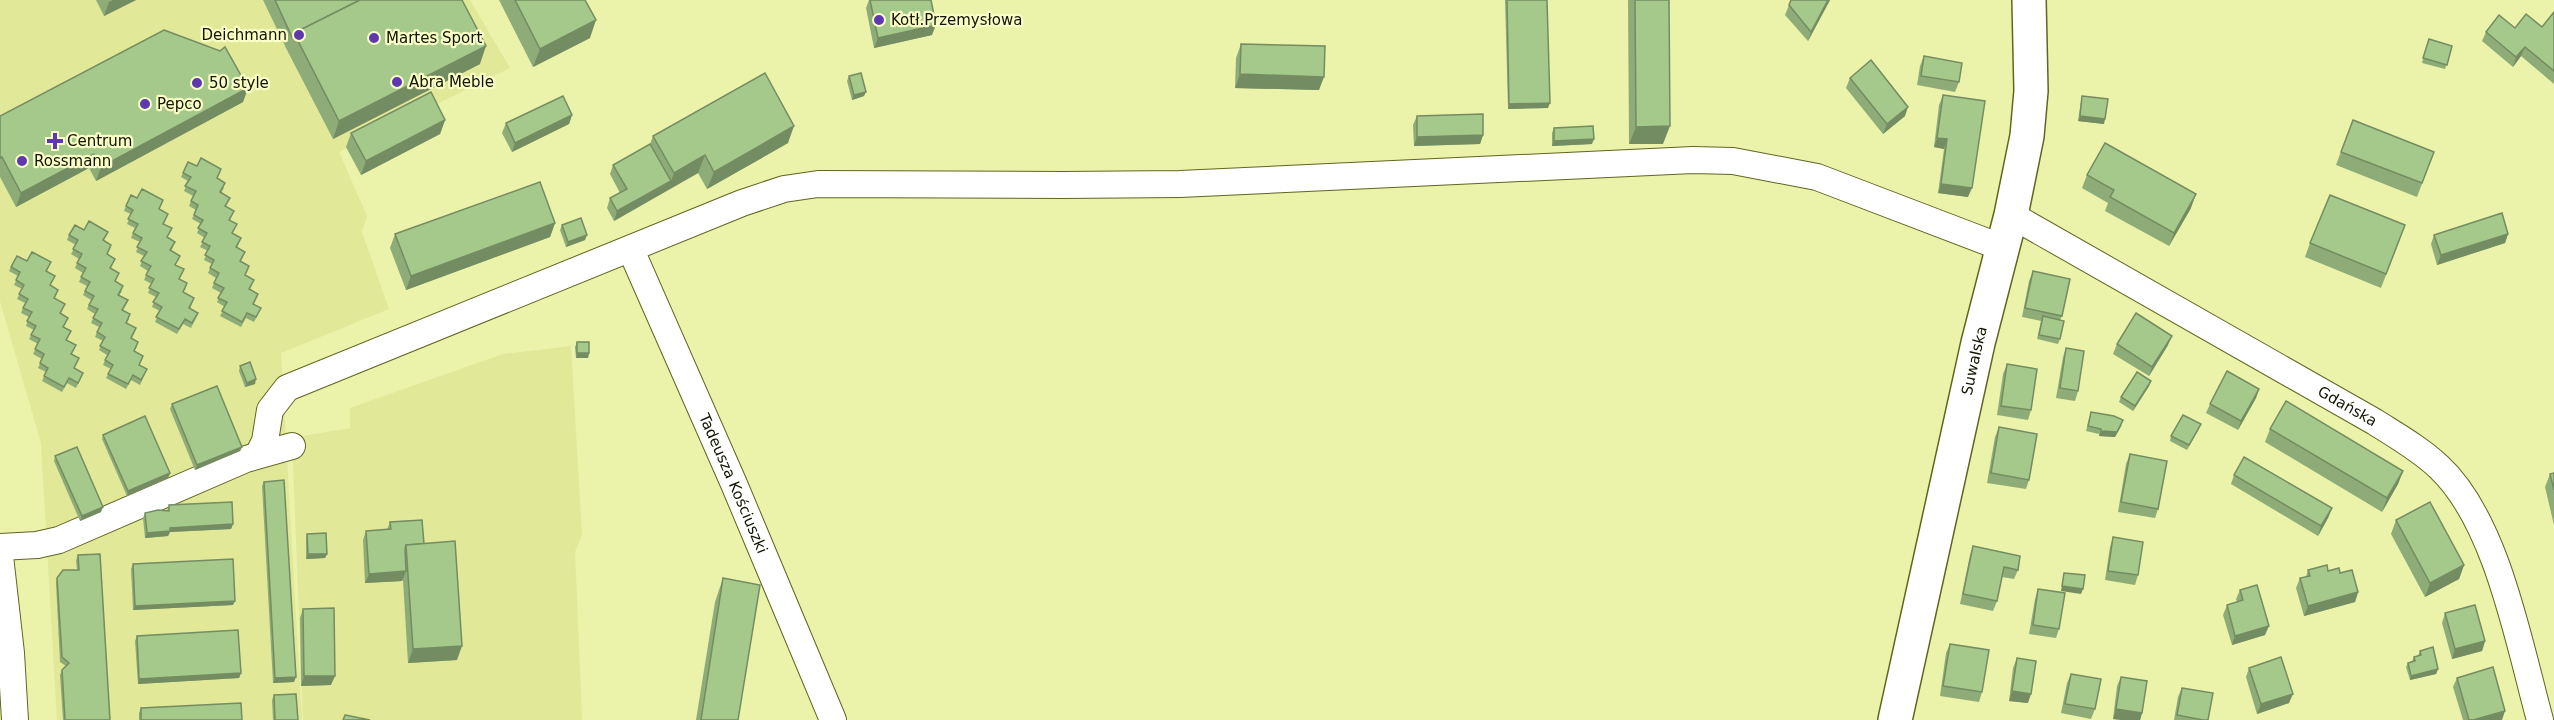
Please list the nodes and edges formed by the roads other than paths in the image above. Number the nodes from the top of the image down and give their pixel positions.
1 (2029, 0) edge
2 (2011, 215) junction
3 (2002, 248) junction
4 (631, 250) junction
5 (291, 446) dead end
6 (258, 455) junction
7 (0, 547) edge
8 (0, 556) edge
9 (15, 720) edge
10 (833, 720) edge
11 (1895, 720) edge
12 (2540, 720) edge

1 - 2 street, Suwalska
2 - 3 street, Suwalska
2 - 12 street, Gdańska
3 - 4 street
3 - 11 street, Suwalska
4 - 6 street
4 - 10 street, Tadeusza Kościuszki
5 - 6 street
6 - 7 street
8 - 9 street

